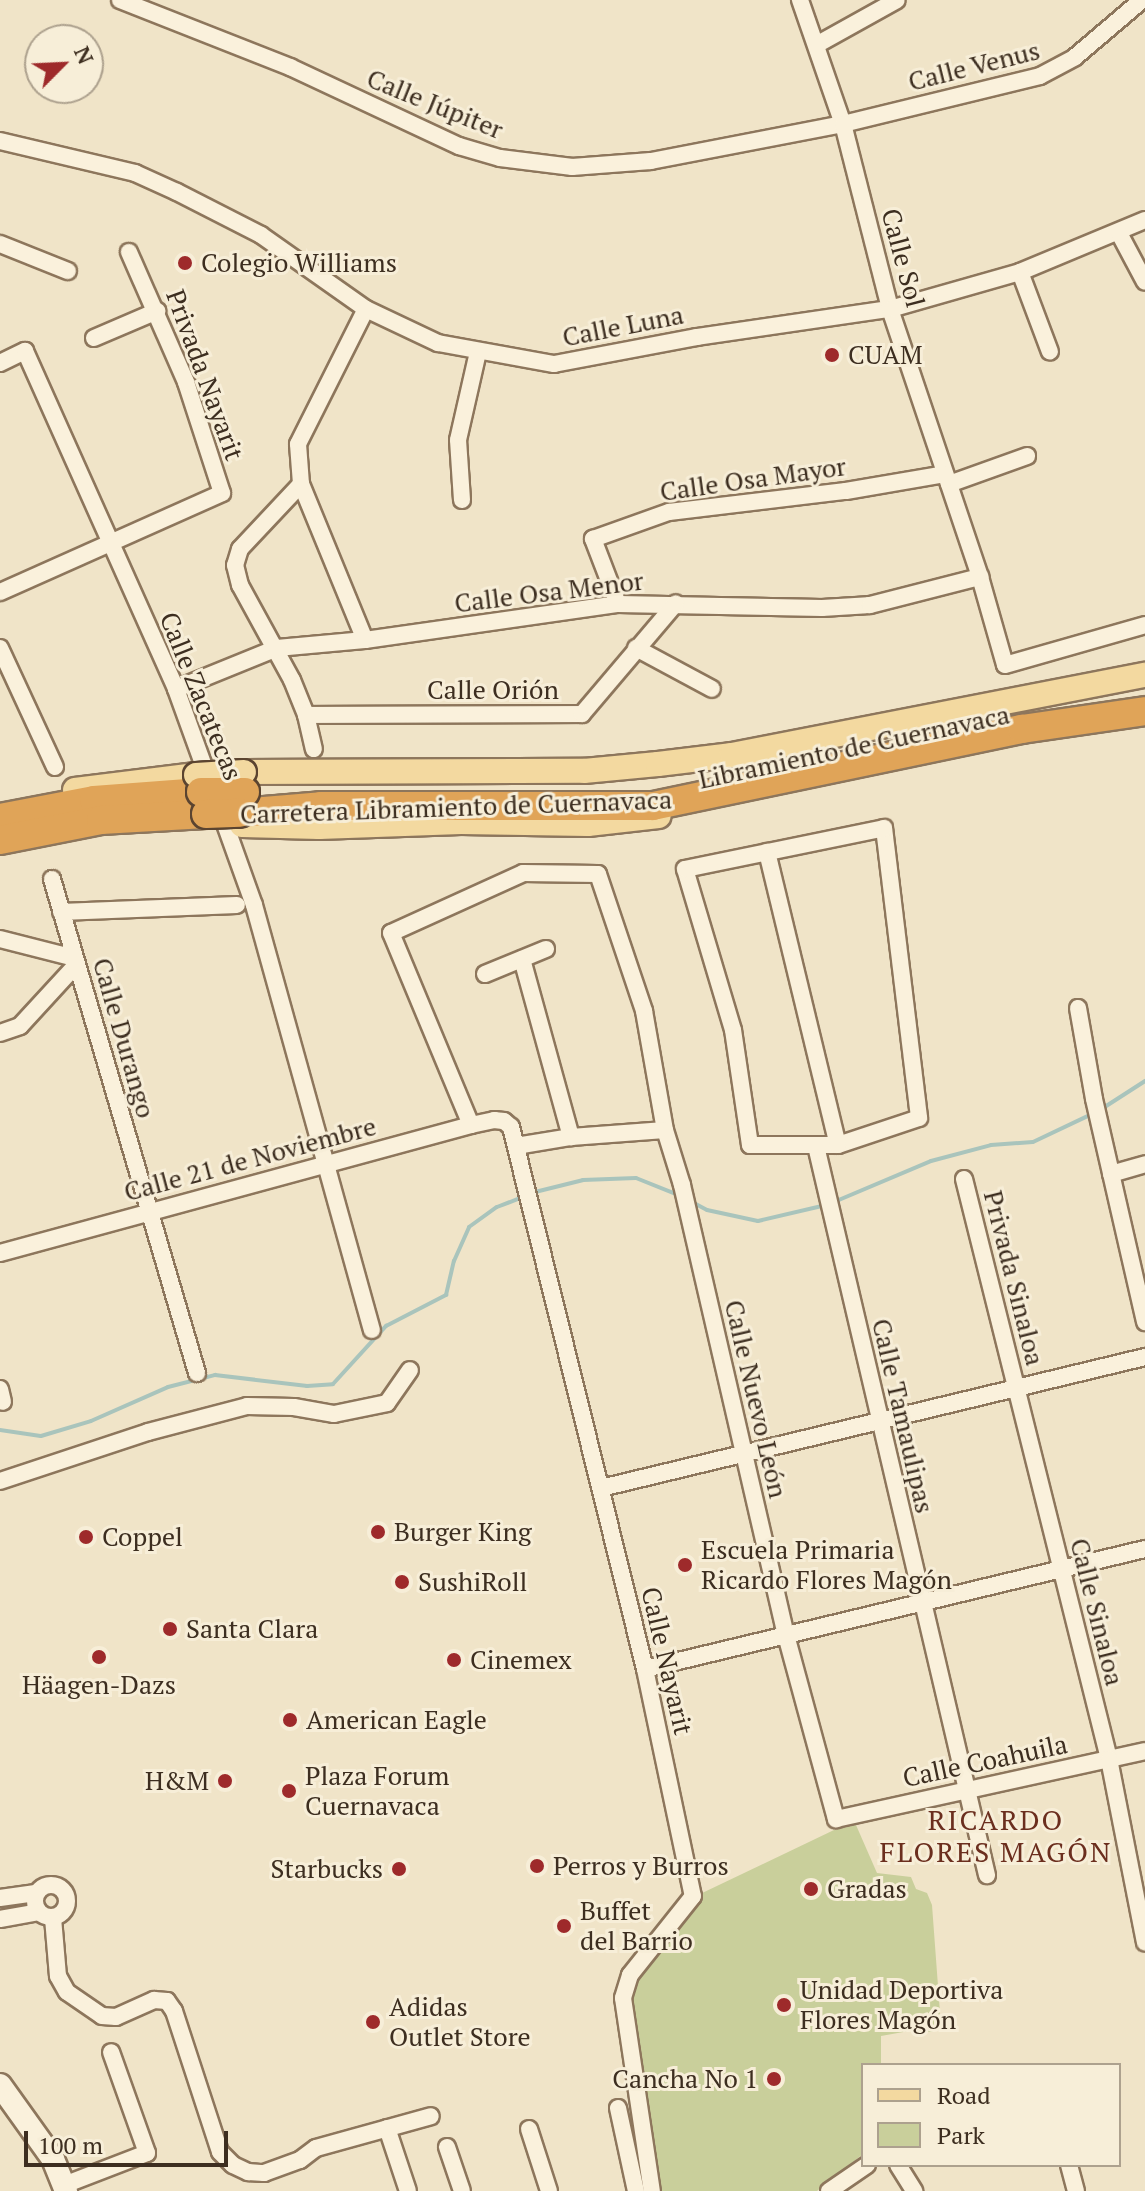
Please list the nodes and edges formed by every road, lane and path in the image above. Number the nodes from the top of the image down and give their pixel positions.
1 (120, 0) edge
2 (800, 0) edge
3 (897, 0) edge
4 (1142, 0) edge
5 (818, 44) junction
6 (843, 124) junction
7 (0, 141) edge
8 (1145, 220) edge
9 (1119, 233) junction
10 (0, 244) edge
11 (129, 252) dead end
12 (68, 271) dead end
13 (1020, 272) junction
14 (1145, 282) edge
15 (366, 309) junction
16 (890, 309) junction
17 (157, 311) junction
18 (94, 338) dead end
19 (478, 352) junction
20 (1050, 352) dead end
21 (0, 363) edge
22 (1027, 456) dead end
23 (947, 479) junction
24 (301, 484) junction
25 (462, 500) dead end
26 (110, 542) junction
27 (980, 577) junction
28 (0, 592) edge
29 (676, 603) junction
30 (618, 604) junction
31 (1145, 625) edge
32 (365, 640) junction
33 (0, 648) edge
34 (277, 648) junction
35 (636, 648) junction
36 (1145, 675) edge
37 (176, 689) junction
38 (712, 689) dead end
39 (1145, 691) edge
40 (1145, 711) edge
41 (306, 715) junction
42 (1145, 724) edge
43 (314, 749) dead end
44 (55, 767) dead end
45 (243, 801) junction
46 (203, 802) junction
47 (0, 804) edge
48 (0, 818) edge
49 (0, 840) edge
50 (0, 851) edge
51 (767, 852) junction
52 (52, 879) dead end
53 (237, 905) dead end
54 (61, 912) junction
55 (0, 939) edge
56 (546, 949) dead end
57 (522, 959) junction
58 (76, 961) junction
59 (485, 974) dead end
60 (1078, 1008) dead end
61 (0, 1033) edge
62 (471, 1125) junction
63 (511, 1127) joint
64 (665, 1130) junction
65 (571, 1137) junction
66 (838, 1145) junction
67 (516, 1146) junction
68 (816, 1146) junction
69 (327, 1162) junction
70 (1145, 1164) edge
71 (1111, 1174) junction
72 (964, 1179) dead end
73 (149, 1210) junction
74 (0, 1253) edge
75 (1145, 1322) edge
76 (372, 1330) dead end
77 (1145, 1357) edge
78 (410, 1370) dead end
79 (197, 1373) dead end
80 (1017, 1388) junction
81 (880, 1421) junction
82 (744, 1454) junction
83 (0, 1481) edge
84 (601, 1488) junction
85 (1145, 1549) edge
86 (1062, 1569) junction
87 (922, 1602) junction
88 (786, 1635) junction
89 (645, 1669) junction
90 (1145, 1751) edge
91 (1109, 1759) junction
92 (966, 1790) junction
93 (836, 1819) joint
94 (987, 1875) dead end
95 (36, 1893) junction
96 (0, 1898) edge
97 (45, 1915) junction
98 (0, 1919) edge
99 (1145, 1942) edge
100 (111, 2052) dead end
101 (0, 2085) edge
102 (618, 2108) dead end
103 (431, 2116) dead end
104 (387, 2128) junction
105 (529, 2129) dead end
106 (447, 2147) dead end
107 (864, 2167) edge
108 (899, 2167) edge
109 (1070, 2167) edge
110 (65, 2188) edge
111 (408, 2191) edge
112 (462, 2191) edge
113 (549, 2191) edge
114 (636, 2191) edge
115 (652, 2191) edge
116 (829, 2191) edge
117 (914, 2191) edge
118 (1076, 2191) edge

1 - 6 street, Calle Júpiter
2 - 5 street, Calle Sol
3 - 5 street
4 - 6 street, Calle Venus
5 - 6 street, Calle Sol
6 - 16 street, Calle Sol
7 - 15 street, Calle Luna
8 - 9 street, Calle Luna
9 - 13 street, Calle Luna
9 - 14 street
10 - 12 street
11 - 17 street, Privada Nayarit
13 - 16 street, Calle Luna
13 - 20 street
15 - 19 street, Calle Luna
15 - 24 street
16 - 19 street, Calle Luna
16 - 23 street, Calle Sol
17 - 18 street
17 - 26 street, Privada Nayarit
19 - 25 street
21 - 26 street, Calle Zacatecas
22 - 23 street
23 - 27 street, Calle Sol
23 - 30 street, Calle Osa Mayor
24 - 32 street
24 - 34 street
26 - 28 street
26 - 37 street, Calle Zacatecas
27 - 29 street, Calle Osa Menor
27 - 31 street, Calle Sol
29 - 30 street, Calle Osa Menor
29 - 35 street, Calle Orión
30 - 32 street, Calle Osa Menor
32 - 34 street, Calle Osa Menor
33 - 44 street
34 - 37 street, Calle Osa Menor
34 - 41 street
35 - 38 street
35 - 41 street, Calle Orión
36 - 45 main road, Libramiento de Cuernavaca
37 - 69 street, Calle Zacatecas
39 - 45 highway, Carretera Libramiento de Cuernavaca
40 - 45 highway, Carretera Libramiento de Cuernavaca
41 - 43 street
42 - 45 main road, Libramiento de Cuernavaca
45 - 46 highway, Carretera Libramiento de Cuernavaca, bridge
45 - 46 main road, Libramiento de Cuernavaca, bridge
46 - 47 main road, Libramiento de Cuernavaca
46 - 48 highway, Carretera Libramiento de Cuernavaca
46 - 49 highway, Carretera Libramiento de Cuernavaca
46 - 50 main road, Libramiento de Cuernavaca
51 - 66 street
51 - 66 street
51 - 68 street
52 - 54 street, Calle Durango
53 - 54 street
54 - 58 street, Calle Durango
55 - 58 street
56 - 57 street
57 - 59 street
57 - 65 street
58 - 61 street
58 - 73 street, Calle Durango
60 - 71 street
62 - 63 street, Calle 21 de Noviembre
62 - 64 street, Calle Nuevo León
62 - 69 street, Calle 21 de Noviembre
63 - 67 street, Calle Nayarit
64 - 65 street
64 - 82 street, Calle Nuevo León
65 - 67 street
66 - 68 street
67 - 84 street, Calle Nayarit
68 - 81 street, Calle Tamaulipas
69 - 73 street, Calle 21 de Noviembre
69 - 76 street, Calle Zacatecas
70 - 71 street
71 - 75 street
72 - 80 street, Privada Sinaloa
73 - 74 street, Calle 21 de Noviembre
73 - 79 street, Calle Durango
77 - 80 street
78 - 83 street
80 - 81 street
80 - 86 street, Calle Sinaloa
81 - 82 street
81 - 87 street, Calle Tamaulipas
82 - 84 street
82 - 88 street, Calle Nuevo León
84 - 89 street, Calle Nayarit
85 - 86 street
86 - 87 street
86 - 91 street, Calle Sinaloa
87 - 88 street
87 - 92 street, Calle Tamaulipas
88 - 89 street
88 - 93 street, Calle Nuevo León
89 - 115 street, Calle Nayarit
90 - 91 street, Calle Coahuila
91 - 92 street, Calle Coahuila
91 - 99 street, Calle Sinaloa
92 - 93 street, Calle Coahuila
92 - 94 street, Calle Tamaulipas
95 - 96 street
95 - 97 street
95 - 97 street
97 - 98 street
97 - 104 street
100 - 110 street
101 - 110 street
102 - 114 street
103 - 104 street
104 - 111 street
105 - 113 street
106 - 112 street
107 - 116 street
108 - 117 street
109 - 118 street

